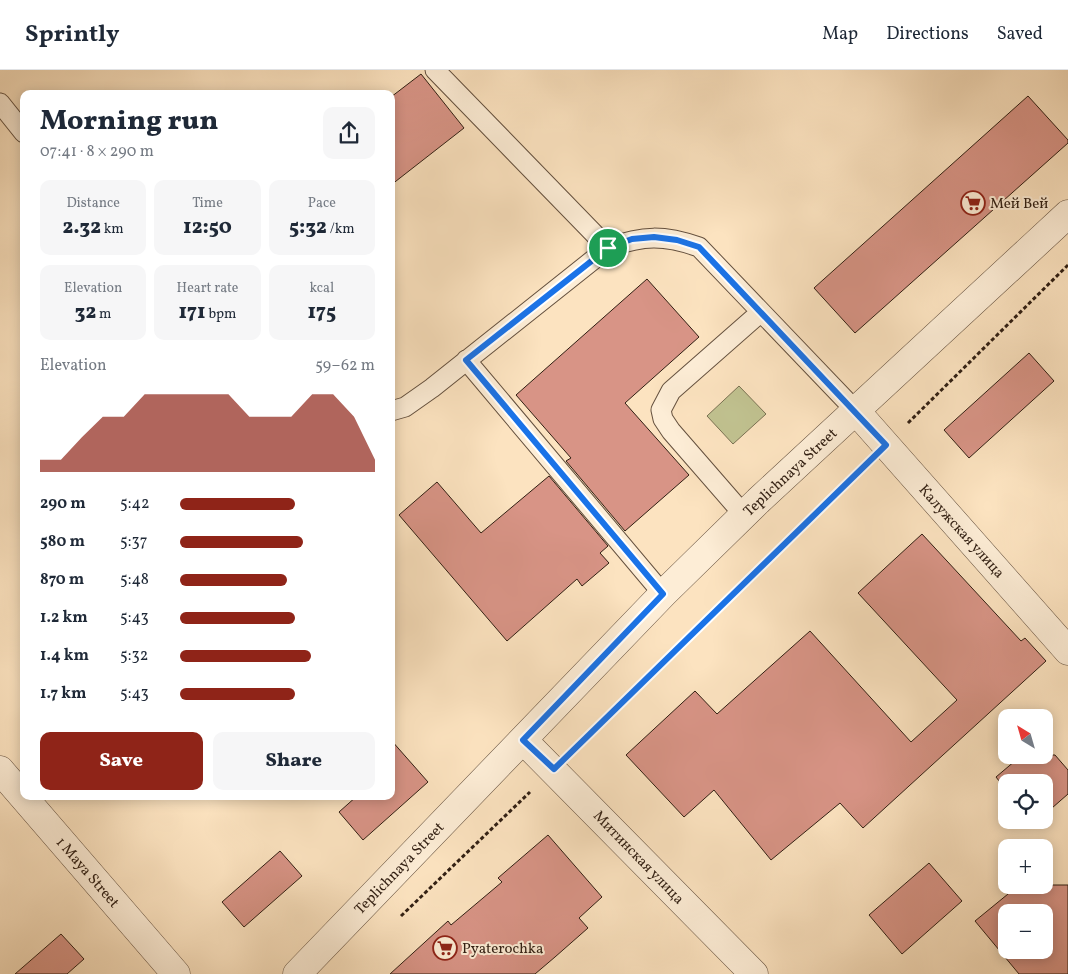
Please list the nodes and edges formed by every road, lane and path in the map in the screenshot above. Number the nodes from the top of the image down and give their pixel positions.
1 (435, 70) edge
2 (0, 103) edge
3 (20, 128) edge
4 (1068, 214) edge
5 (608, 248) junction
6 (1068, 265) edge
7 (761, 312) junction
8 (466, 360) junction
9 (395, 410) edge
10 (855, 410) junction
11 (886, 445) junction
12 (744, 515) junction
13 (663, 594) junction
14 (1068, 651) edge
15 (523, 740) junction
16 (554, 769) junction
17 (0, 770) edge
18 (20, 793) edge
19 (26, 800) edge
20 (398, 919) dead end
21 (176, 974) edge
22 (298, 974) edge
23 (754, 974) edge

1 - 5 lane
2 - 3 lane
4 - 10 street, Teplichnaya Street
5 - 7 lane
5 - 8 lane
6 - 11 path
7 - 10 lane
7 - 12 lane
8 - 9 lane
8 - 13 lane
10 - 11 street, Калужская улица
10 - 12 street, Teplichnaya Street
11 - 14 street, Калужская улица
11 - 16 path
12 - 13 street, Teplichnaya Street
13 - 15 street, Teplichnaya Street
15 - 16 street, Митинская улица
15 - 22 street, Teplichnaya Street
16 - 20 path
16 - 23 street, Митинская улица
17 - 18 street, 1 Maya Street
19 - 21 street, 1 Maya Street

